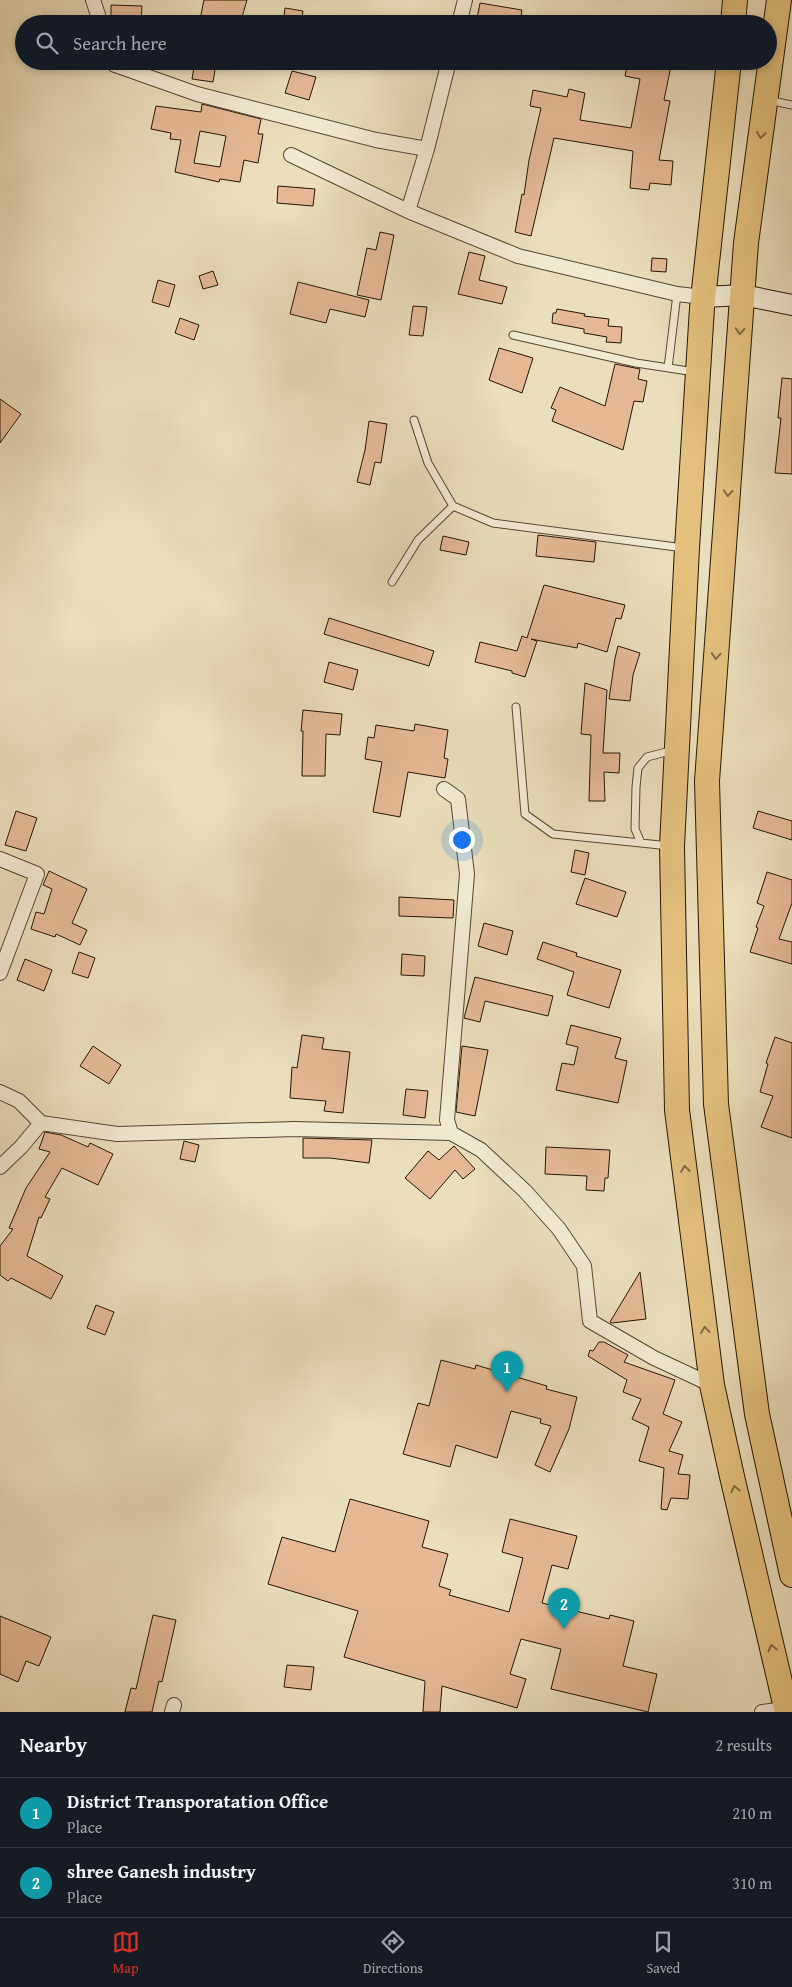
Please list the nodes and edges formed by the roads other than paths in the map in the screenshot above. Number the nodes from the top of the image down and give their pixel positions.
1 (93, 0) edge
2 (465, 0) edge
3 (735, 0) edge
4 (779, 0) edge
5 (98, 15) edge
6 (461, 15) edge
7 (734, 15) edge
8 (777, 15) edge
9 (129, 70) edge
10 (447, 70) edge
11 (728, 70) edge
12 (769, 70) edge
13 (765, 100) junction
14 (792, 105) edge
15 (426, 149) junction
16 (291, 155) dead end
17 (408, 212) junction
18 (677, 294) junction
19 (743, 295) junction
20 (703, 297) junction
21 (792, 305) edge
22 (513, 334) dead end
23 (668, 368) junction
24 (698, 373) junction
25 (414, 420) dead end
26 (453, 506) junction
27 (687, 548) junction
28 (392, 582) dead end
29 (516, 707) dead end
30 (677, 750) junction
31 (444, 788) dead end
32 (641, 843) junction
33 (672, 846) junction
34 (0, 859) edge
35 (0, 974) edge
36 (0, 1092) edge
37 (41, 1123) junction
38 (451, 1133) junction
39 (0, 1167) edge
40 (712, 1385) junction
41 (792, 1576) edge
42 (789, 1710) edge
43 (762, 1712) edge

1 - 5 street
2 - 6 street
3 - 7 highway
4 - 8 highway
9 - 15 street
10 - 15 street
11 - 20 highway
12 - 13 highway
13 - 14 lane
13 -> 19 highway
15 - 17 street
16 - 17 street
17 - 18 street
18 - 20 street
18 - 23 lane
19 - 20 main road
19 - 21 main road
19 -> 41 highway
20 - 24 highway
22 - 23 lane
23 - 24 lane
24 - 27 highway
25 - 26 lane
26 - 27 lane
26 - 28 lane
27 - 30 highway
29 - 32 lane
30 - 32 lane
30 - 33 highway
31 - 38 street
32 - 33 lane
40 -> 33 highway
34 - 35 street
36 - 37 street
37 - 38 street
37 - 39 street
38 - 40 street
42 -> 40 highway
42 - 43 street

